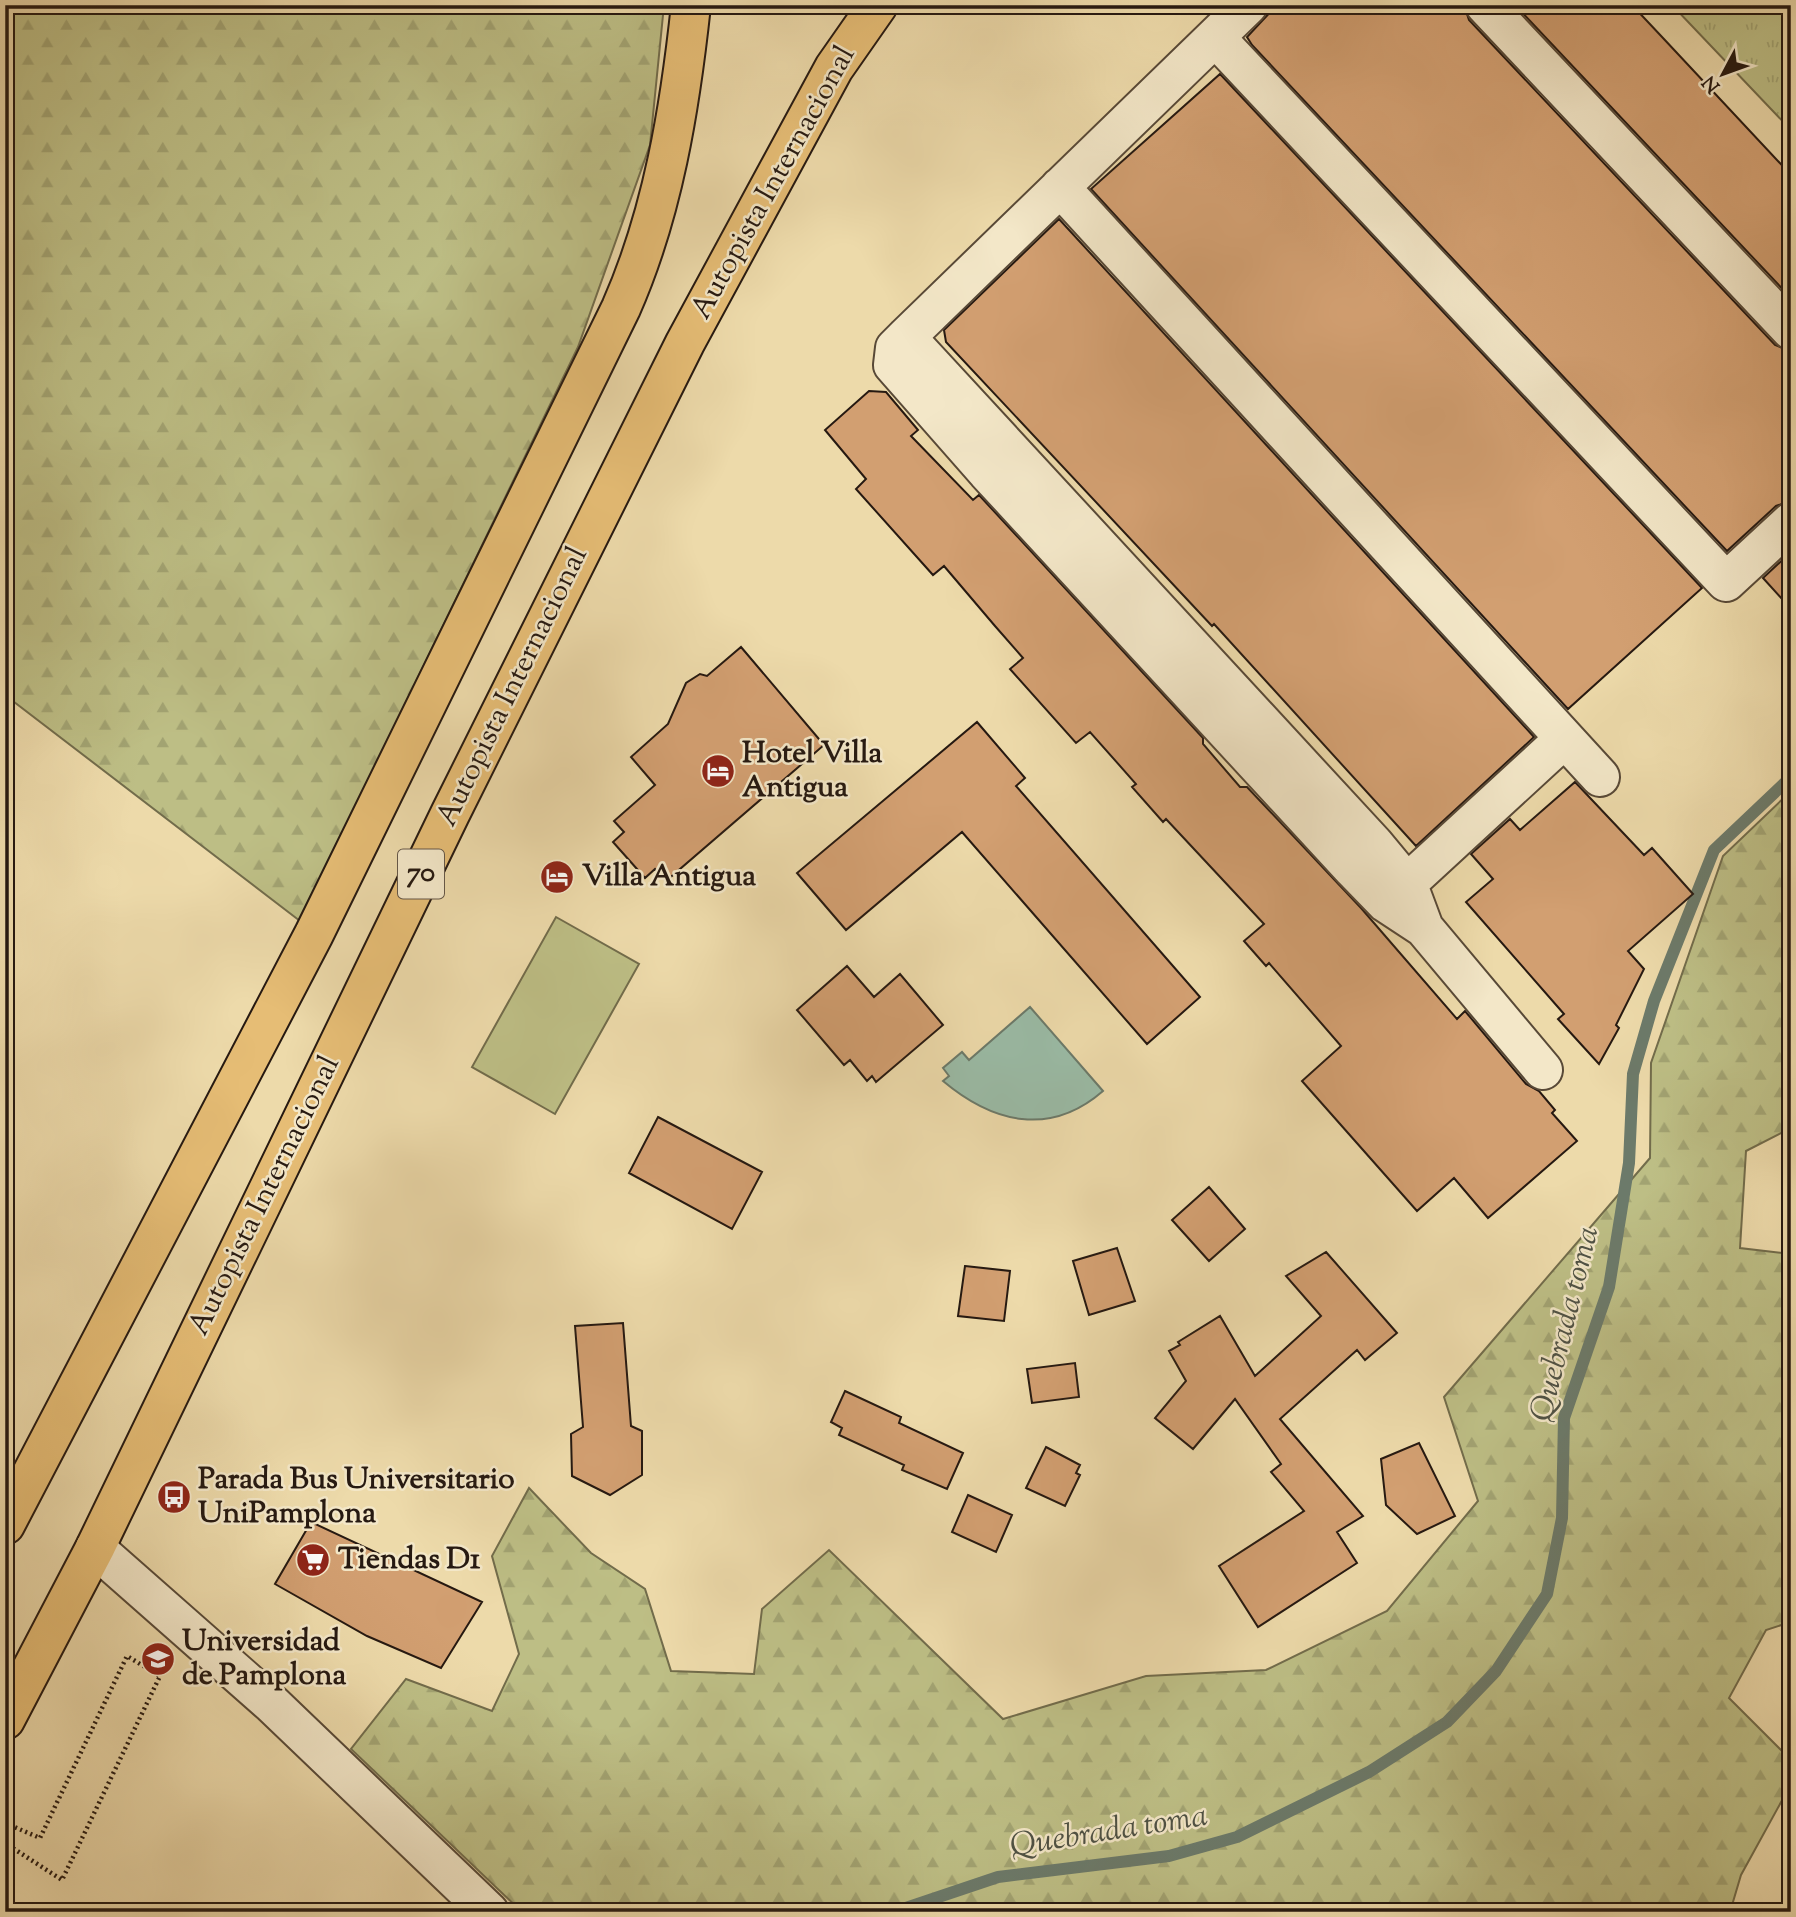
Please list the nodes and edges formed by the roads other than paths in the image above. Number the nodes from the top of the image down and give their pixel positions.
1 (691, 5) edge
2 (1248, 5) edge
3 (1485, 5) edge
4 (876, 10) edge
5 (1215, 37) junction
6 (1060, 187) junction
7 (1791, 330) edge
8 (1791, 522) edge
9 (1564, 739) junction
10 (1600, 777) dead end
11 (1397, 894) junction
12 (1543, 1070) dead end
13 (6, 1523) edge
14 (95, 1548) junction
15 (5, 1720) edge
16 (489, 1912) edge

1 - 13 highway, 70
2 - 5 street
3 - 7 street
4 - 14 highway, Autopista Internacional / 70
5 - 6 street
5 - 8 street
6 - 9 street
6 - 11 street
9 - 10 street
9 - 11 street
11 - 12 street
14 - 15 highway, Autopista Internacional / 70
14 - 16 street

